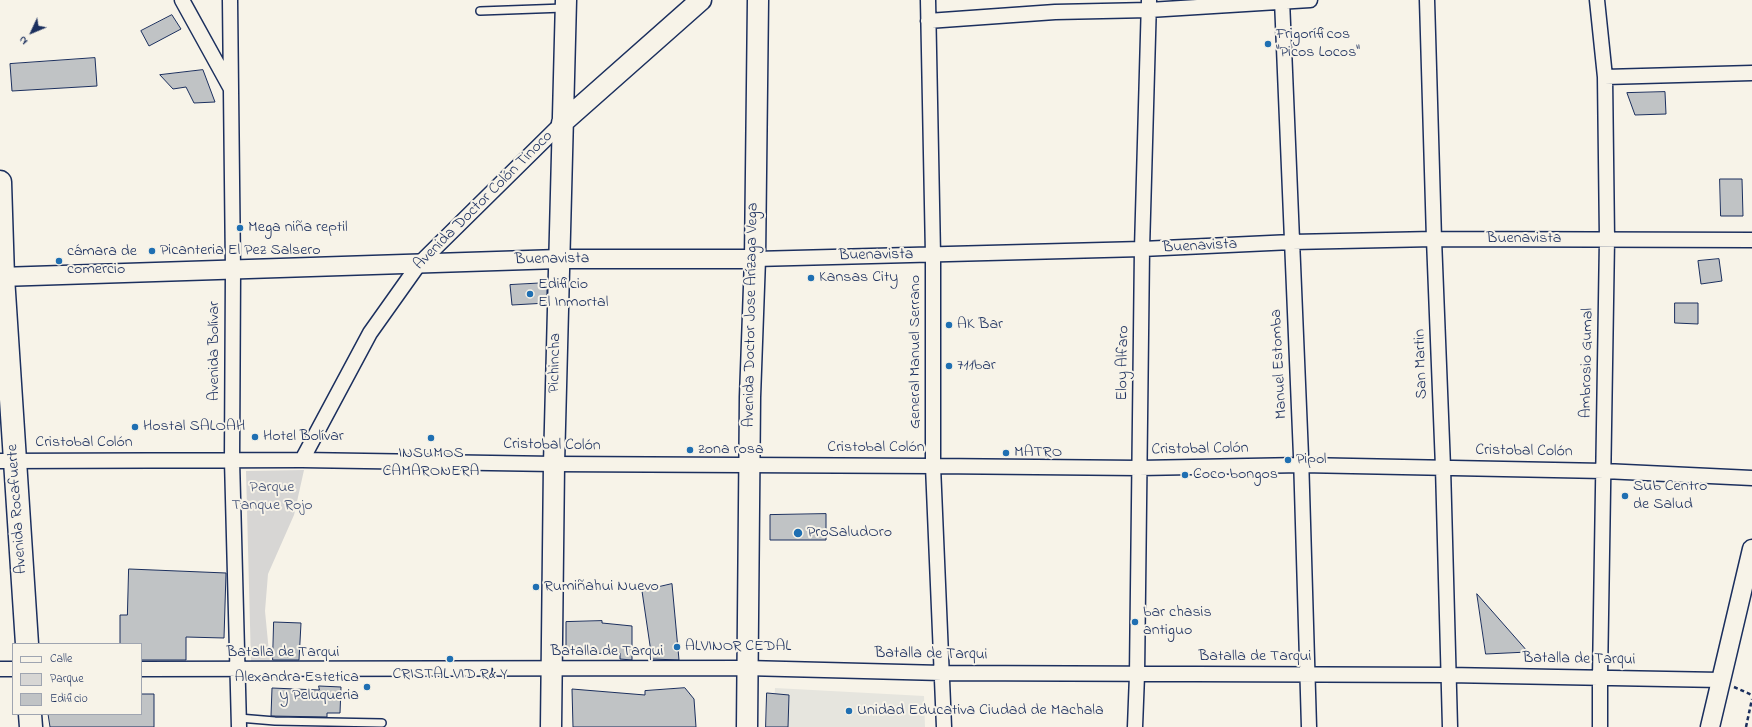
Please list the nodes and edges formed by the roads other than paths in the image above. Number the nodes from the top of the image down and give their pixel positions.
1 (182, 0) edge
2 (230, 0) edge
3 (701, 0) edge
4 (758, 0) edge
5 (928, 0) edge
6 (1282, 0) edge
7 (1310, 0) edge
8 (1426, 0) edge
9 (1597, 0) edge
10 (566, 4) edge
11 (1149, 5) edge
12 (1054, 6) edge
13 (480, 11) dead end
14 (928, 21) junction
15 (1752, 73) edge
16 (1605, 77) junction
17 (230, 88) junction
18 (562, 123) junction
19 (0, 182) edge
20 (1434, 239) junction
21 (1607, 239) junction
22 (1752, 240) edge
23 (1292, 242) junction
24 (1142, 250) junction
25 (933, 255) junction
26 (559, 259) junction
27 (755, 259) junction
28 (419, 264) junction
29 (233, 270) junction
30 (1, 277) edge
31 (232, 460) junction
32 (302, 460) junction
33 (8, 461) edge
34 (554, 464) junction
35 (749, 464) junction
36 (1302, 465) junction
37 (933, 466) junction
38 (1444, 467) junction
39 (1139, 468) junction
40 (1604, 471) junction
41 (1752, 478) edge
42 (1752, 549) edge
43 (27, 643) edge
44 (748, 668) junction
45 (0, 669) edge
46 (12, 669) edge
47 (142, 669) edge
48 (551, 669) junction
49 (238, 670) junction
50 (942, 673) junction
51 (1307, 674) junction
52 (1137, 675) junction
53 (1448, 675) junction
54 (1600, 677) junction
55 (1721, 680) junction
56 (30, 715) edge
57 (239, 722) edge
58 (382, 723) dead end
59 (31, 727) edge
60 (551, 727) edge
61 (747, 727) edge
62 (944, 727) edge
63 (1135, 727) edge
64 (1309, 727) edge
65 (1450, 727) edge
66 (1600, 727) edge
67 (1710, 727) edge

1 - 17 street
2 - 17 street, Avenida Bolívar
3 - 18 main road, Avenida Doctor Colón Tinoco
4 - 27 main road, Avenida Doctor Jose Arízaga Vega
5 - 14 street, General Manuel Serrano
6 - 7 street
6 - 11 street
6 - 23 street, Manuel Estomba
8 - 20 street, San Martin
9 - 16 street, Ambrosio Gumal
10 - 13 lane
10 - 18 main road, Pichincha
11 - 12 street
11 - 24 street, Eloy Alfaro
12 - 14 street
14 - 25 street, General Manuel Serrano
15 - 16 street
16 - 21 street, Ambrosio Gumal
17 - 29 street, Avenida Bolívar
18 - 26 main road, Pichincha
18 - 28 street, Avenida Doctor Colón Tinoco
19 - 30 main road, Avenida Rocafuerte
20 - 21 street, Buenavista
20 - 23 street, Buenavista
20 - 38 street, San Martin
21 - 22 street, Buenavista
21 - 40 street, Ambrosio Gumal
23 - 24 street, Buenavista
23 - 36 street, Manuel Estomba
24 - 25 street, Buenavista
24 - 39 street, Eloy Alfaro
25 - 27 street, Buenavista
25 - 37 street, General Manuel Serrano
26 - 27 street, Buenavista
26 - 28 street, Buenavista
26 - 34 main road, Pichincha
27 - 35 main road, Avenida Doctor Jose Arízaga Vega
28 - 29 street, Buenavista
28 - 32 street, Avenida Doctor Colón Tinoco
29 - 30 street, Buenavista
29 - 31 street, Avenida Bolívar
30 - 33 main road, Avenida Rocafuerte
31 - 32 street, Cristobal Colón
31 - 33 street, Cristobal Colón
31 - 49 street, Avenida Bolívar
32 - 34 street, Cristobal Colón
33 - 43 main road, Avenida Rocafuerte
34 - 35 street, Cristobal Colón
34 - 48 main road, Pichincha
35 - 37 street, Cristobal Colón
35 - 44 main road, Avenida Doctor Jose Arízaga Vega
36 - 38 street, Cristobal Colón
36 - 39 street, Cristobal Colón
36 - 51 street, Manuel Estomba
37 - 39 street, Cristobal Colón
37 - 50 street, General Manuel Serrano
38 - 40 street, Cristobal Colón
38 - 53 street, San Martin
39 - 52 street, Eloy Alfaro
40 - 41 street, Cristobal Colón
40 - 54 street, Ambrosio Gumal
42 - 55 street
44 - 48 street, Batalla de Tarqui
44 - 50 street, Batalla de Tarqui
44 - 61 main road, Avenida Doctor Jose Arízaga Vega
45 - 46 street
47 - 49 street, Batalla de Tarqui
48 - 49 street, Batalla de Tarqui
48 - 60 main road, Pichincha
49 - 57 street, Avenida Bolívar
50 - 52 street, Batalla de Tarqui
50 - 62 street, General Manuel Serrano
51 - 52 street, Batalla de Tarqui
51 - 53 street, Batalla de Tarqui
51 - 64 street, Manuel Estomba
52 - 63 street, Eloy Alfaro
53 - 54 street, Batalla de Tarqui
53 - 65 street, San Martin
54 - 55 street, Batalla de Tarqui
54 - 66 street, Ambrosio Gumal
55 - 67 street
56 - 59 main road
57 - 58 lane

